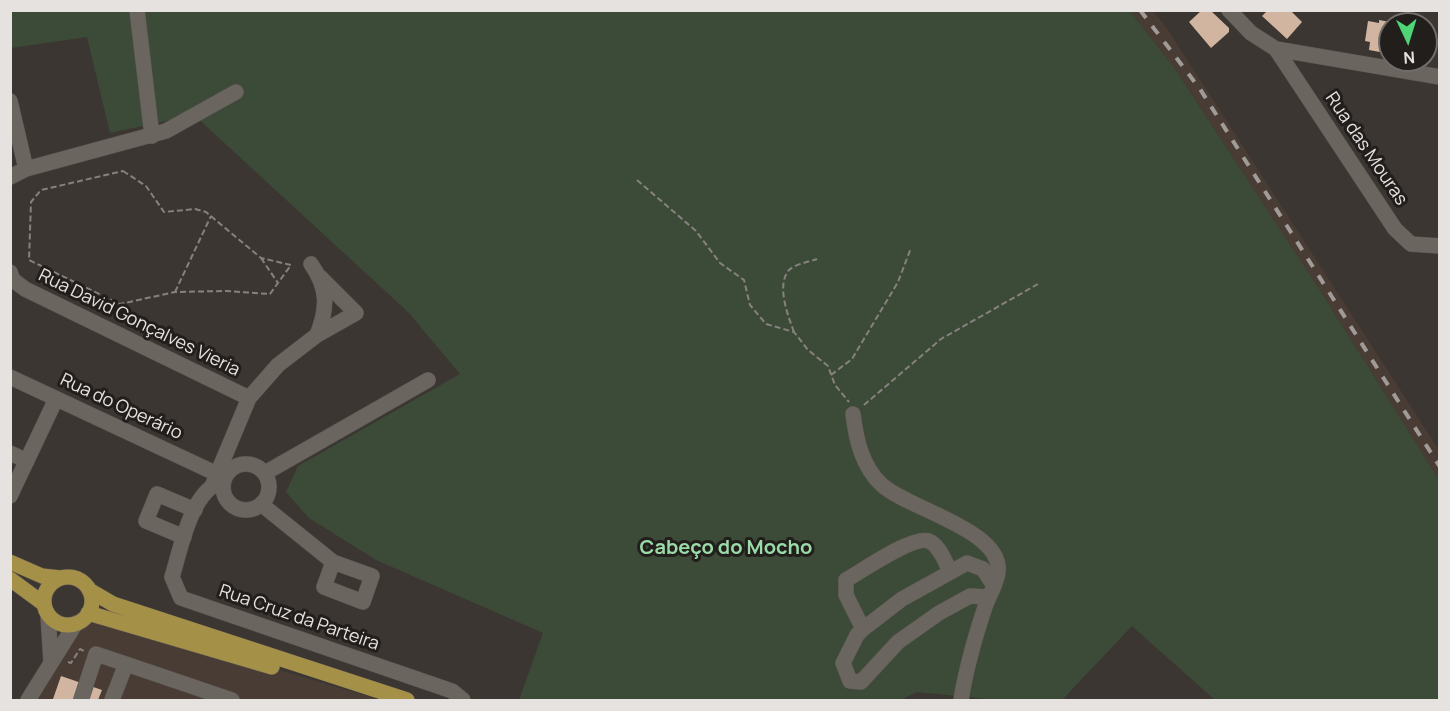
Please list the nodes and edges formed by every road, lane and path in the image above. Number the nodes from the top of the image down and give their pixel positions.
1 (137, 10) edge
2 (1230, 10) edge
3 (1276, 49) junction
4 (1440, 77) edge
5 (236, 92) dead end
6 (10, 101) edge
7 (152, 136) junction
8 (26, 169) junction
9 (10, 177) edge
10 (637, 180) dead end
11 (211, 216) junction
12 (1440, 246) edge
13 (911, 248) dead end
14 (261, 258) junction
15 (817, 259) dead end
16 (10, 272) edge
17 (278, 283) junction
18 (1038, 284) dead end
19 (175, 292) junction
20 (794, 332) junction
21 (317, 335) junction
22 (831, 375) junction
23 (10, 377) edge
24 (428, 380) dead end
25 (249, 398) junction
26 (57, 399) junction
27 (853, 414) junction
28 (10, 453) edge
29 (27, 460) junction
30 (266, 473) junction
31 (219, 478) junction
32 (10, 496) edge
33 (227, 501) junction
34 (261, 504) junction
35 (195, 510) junction
36 (184, 537) junction
37 (10, 562) edge
38 (333, 562) dead end
39 (950, 571) junction
40 (61, 578) junction
41 (10, 579) edge
42 (89, 590) junction
43 (991, 592) junction
44 (46, 610) junction
45 (82, 618) junction
46 (863, 629) junction
47 (95, 656) junction
48 (53, 659) junction
49 (126, 664) junction
50 (28, 700) edge
51 (81, 700) edge
52 (112, 700) edge
53 (232, 700) edge
54 (381, 700) edge
55 (408, 700) edge
56 (463, 700) edge
57 (961, 700) edge

1 - 7 street
2 - 3 street
3 - 4 street
3 - 12 street, Rua das Mouras
5 - 7 street
6 - 8 street
7 - 8 street
8 - 9 street
10 - 20 path
11 - 14 path
11 - 19 path
11 - 19 path
13 - 22 path
14 - 17 path
14 - 17 path
15 - 20 path
16 - 25 street, Rua David Gonçalves Vieria
17 - 19 path
18 - 27 path
20 - 22 path
21 - 21 street
21 - 25 street
22 - 27 path
23 - 26 street, Rua do Operário
24 - 30 street
25 - 31 street, Rua David Gonçalves Vieria
26 - 29 street
26 - 31 street, Rua do Operário
27 - 43 street
28 - 29 street
29 - 32 street
30 - 31 street
30 - 34 street
31 - 33 street
31 - 35 street, Rua David Gonçalves Vieria
33 - 34 street
33 - 35 street
34 - 38 street
35 - 36 street, Rua Cruz da Parteira
35 - 36 street
36 - 56 street, Rua Cruz da Parteira
37 - 40 main road
39 - 43 street
39 - 46 street
39 - 46 street
40 - 42 main road
40 - 44 main road
41 - 44 main road
42 - 45 main road
42 - 55 main road
43 - 46 street
43 - 57 street
44 - 45 main road
44 - 48 street
45 - 48 street
45 - 54 main road
47 - 48 path
47 - 49 street
47 - 51 street
48 - 50 street
49 - 52 street
49 - 53 street

